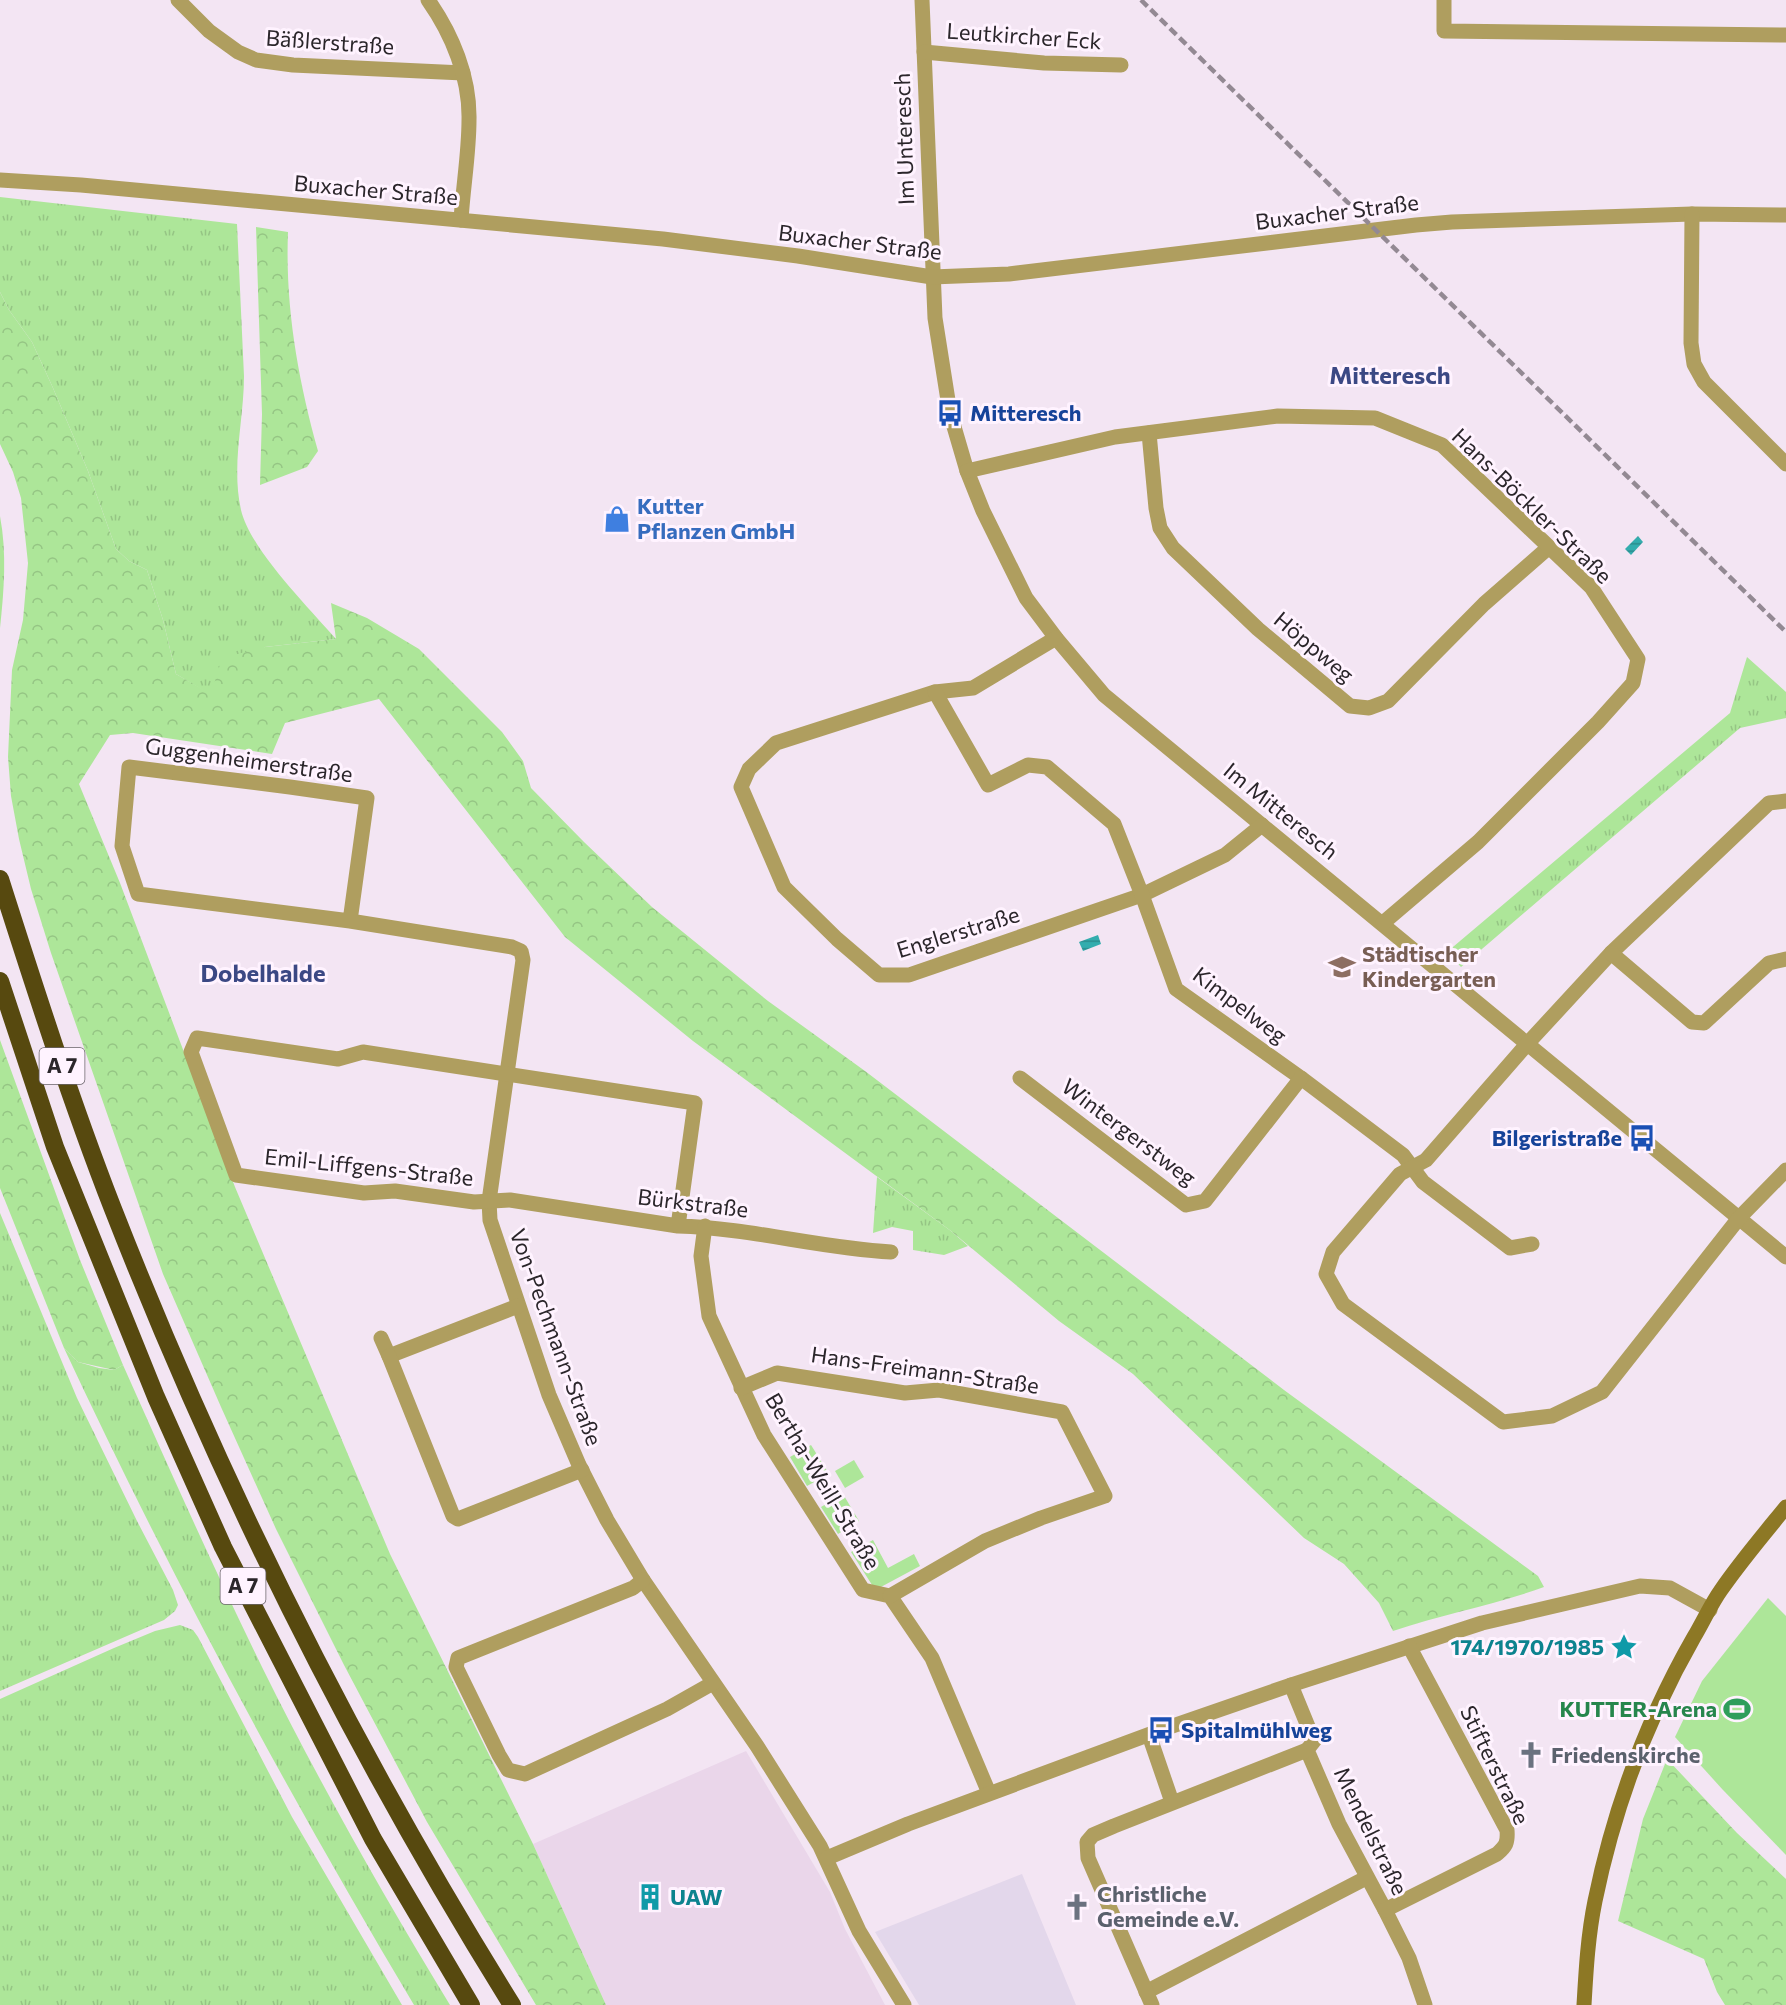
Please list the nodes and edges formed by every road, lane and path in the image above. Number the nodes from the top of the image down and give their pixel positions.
1 (178, 0) edge
2 (428, 0) edge
3 (922, 0) edge
4 (1444, 0) edge
5 (1786, 35) edge
6 (924, 52) junction
7 (1121, 65) dead end
8 (463, 73) junction
9 (0, 180) edge
10 (1692, 214) junction
11 (1786, 215) edge
12 (460, 220) junction
13 (932, 277) junction
14 (1149, 433) junction
15 (1786, 464) edge
16 (967, 471) junction
17 (1548, 548) junction
18 (1056, 638) junction
19 (934, 692) junction
20 (1786, 801) edge
21 (1262, 825) junction
22 (0, 879) edge
23 (1142, 895) junction
24 (350, 921) junction
25 (1383, 923) junction
26 (512, 947) joint
27 (1611, 953) junction
28 (1786, 959) edge
29 (0, 981) edge
30 (1528, 1043) junction
31 (507, 1074) junction
32 (1020, 1078) dead end
33 (1301, 1078) junction
34 (1412, 1167) junction
35 (1786, 1170) edge
36 (489, 1201) junction
37 (1739, 1218) junction
38 (678, 1226) junction
39 (705, 1226) junction
40 (1532, 1244) dead end
41 (891, 1252) dead end
42 (1786, 1257) edge
43 (518, 1306) junction
44 (381, 1338) dead end
45 (389, 1356) junction
46 (741, 1388) junction
47 (582, 1470) junction
48 (1786, 1507) edge
49 (643, 1580) junction
50 (890, 1596) junction
51 (1710, 1610) junction
52 (1409, 1646) junction
53 (713, 1683) junction
54 (1291, 1685) junction
55 (1149, 1735) junction
56 (1307, 1750) junction
57 (989, 1793) junction
58 (1172, 1802) junction
59 (827, 1858) junction
60 (1366, 1878) junction
61 (1385, 1910) junction
62 (1149, 1998) edge
63 (1419, 2003) edge
64 (471, 2005) edge
65 (512, 2005) edge
66 (904, 2005) edge
67 (1584, 2005) edge

1 - 8 street, Bäßlerstraße
2 - 8 street
3 - 6 street, Im Unteresch
4 - 5 street
6 - 7 street, Leutkircher Eck
6 - 13 street, Im Unteresch
8 - 12 street
9 - 12 street, Buxacher Straße
10 - 11 street, Buxacher Straße
10 - 13 street, Buxacher Straße
10 - 15 street
12 - 13 street, Buxacher Straße
13 - 16 street, Im Mitteresch
14 - 16 street, Hans-Böckler-Straße
14 - 17 street, Hans-Böckler-Straße
14 - 17 street, Höppweg
16 - 18 street, Im Mitteresch
17 - 25 street, Hans-Böckler-Straße
18 - 19 street, Englerstraße
18 - 21 street, Im Mitteresch
19 - 23 street, Kimpelweg
19 - 23 street, Englerstraße
20 - 27 street
21 - 23 street, Englerstraße
21 - 25 street, Im Mitteresch
22 - 65 highway, A 7
23 - 33 street, Kimpelweg
24 - 24 street, Guggenheimerstraße
24 - 26 street, Guggenheimerstraße
25 - 30 street, Im Mitteresch
26 - 31 street, Von-Pechmann-Straße
27 - 28 street
27 - 30 street
29 - 64 highway, A 7
30 - 34 street
30 - 37 street, Im Mitteresch
31 - 36 street, Von-Pechmann-Straße
31 - 36 street, Emil-Liffgens-Straße
31 - 38 street
32 - 33 street, Wintergerstweg
33 - 34 street, Kimpelweg
34 - 37 street
34 - 40 street, Kimpelweg
35 - 37 street
36 - 38 street, Bürkstraße
36 - 43 street, Von-Pechmann-Straße
37 - 42 street, Im Mitteresch
38 - 39 street, Bürkstraße
39 - 41 street, Bürkstraße
39 - 46 street, Bertha-Weill-Straße
43 - 45 street
43 - 47 street, Von-Pechmann-Straße
44 - 45 street
45 - 47 street
46 - 50 street, Bertha-Weill-Straße
46 - 50 street, Hans-Freimann-Straße
47 - 49 street, Von-Pechmann-Straße
48 - 51 street
49 - 53 street, Von-Pechmann-Straße
49 - 53 street
50 - 57 street, Bertha-Weill-Straße
51 - 52 street
51 - 67 street
52 - 54 street
52 - 61 street, Stifterstraße
53 - 59 street, Von-Pechmann-Straße
54 - 55 street
54 - 56 street, Mendelstraße
55 - 57 street
55 - 58 street
56 - 58 street
56 - 60 street, Mendelstraße
57 - 59 street
58 - 62 street
59 - 66 street, Von-Pechmann-Straße
60 - 61 street, Mendelstraße
60 - 62 street
61 - 63 street, Mendelstraße

